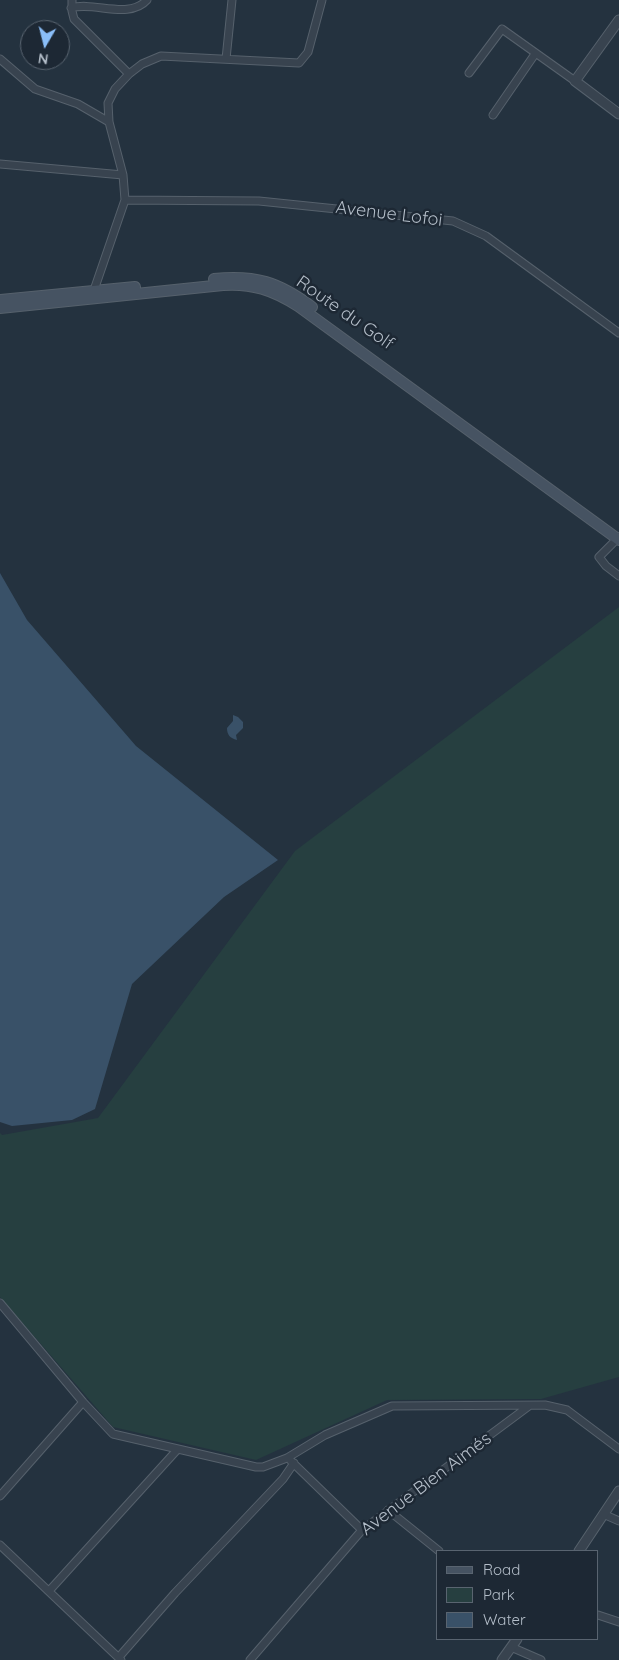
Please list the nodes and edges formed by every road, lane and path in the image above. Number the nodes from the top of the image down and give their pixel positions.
1 (72, 0) edge
2 (147, 0) edge
3 (232, 0) edge
4 (322, 0) edge
5 (72, 8) junction
6 (619, 20) edge
7 (535, 54) junction
8 (0, 59) edge
9 (226, 59) junction
10 (469, 73) dead end
11 (130, 74) junction
12 (575, 81) junction
13 (619, 114) edge
14 (493, 115) dead end
15 (109, 122) junction
16 (0, 164) edge
17 (123, 175) junction
18 (125, 200) junction
19 (94, 295) junction
20 (57, 299) junction
21 (0, 300) edge
22 (0, 308) edge
23 (619, 333) edge
24 (619, 537) edge
25 (619, 576) edge
26 (0, 1303) edge
27 (83, 1402) junction
28 (529, 1406) junction
29 (619, 1449) edge
30 (177, 1450) junction
31 (287, 1458) junction
32 (294, 1464) junction
33 (619, 1491) edge
34 (0, 1496) edge
35 (388, 1510) junction
36 (603, 1514) junction
37 (619, 1521) edge
38 (362, 1530) junction
39 (0, 1545) edge
40 (438, 1550) edge
41 (580, 1550) edge
42 (49, 1591) junction
43 (599, 1616) edge
44 (619, 1622) edge
45 (516, 1640) edge
46 (511, 1647) junction
47 (120, 1659) edge
48 (250, 1660) edge
49 (502, 1660) edge
50 (541, 1660) edge

1 - 5 street
2 - 5 street
3 - 9 street
4 - 9 street
5 - 11 street
6 - 12 street
7 - 10 street
7 - 12 street
7 - 14 street
8 - 15 street
9 - 11 street
11 - 15 street
12 - 13 street
15 - 17 street
16 - 17 street
17 - 18 street
18 - 19 street
18 - 23 street, Avenue Lofoi
19 - 20 main road, Route du Golf
19 - 24 main road, Route du Golf
20 - 21 main road, Route du Golf
20 - 22 main road
24 - 25 street
26 - 27 street
27 - 30 street
27 - 34 street
28 - 29 street
28 - 31 street
28 - 35 street, Avenue Bien Aimés
30 - 31 street
30 - 42 street
31 - 32 street
32 - 38 street
32 - 47 street
33 - 36 street
35 - 38 street, Avenue Bien Aimés
35 - 40 street
36 - 37 street
36 - 41 street
38 - 48 street, Avenue Bien Aimés
39 - 42 street
42 - 47 street
43 - 44 street
45 - 46 street
46 - 49 street
46 - 50 street

